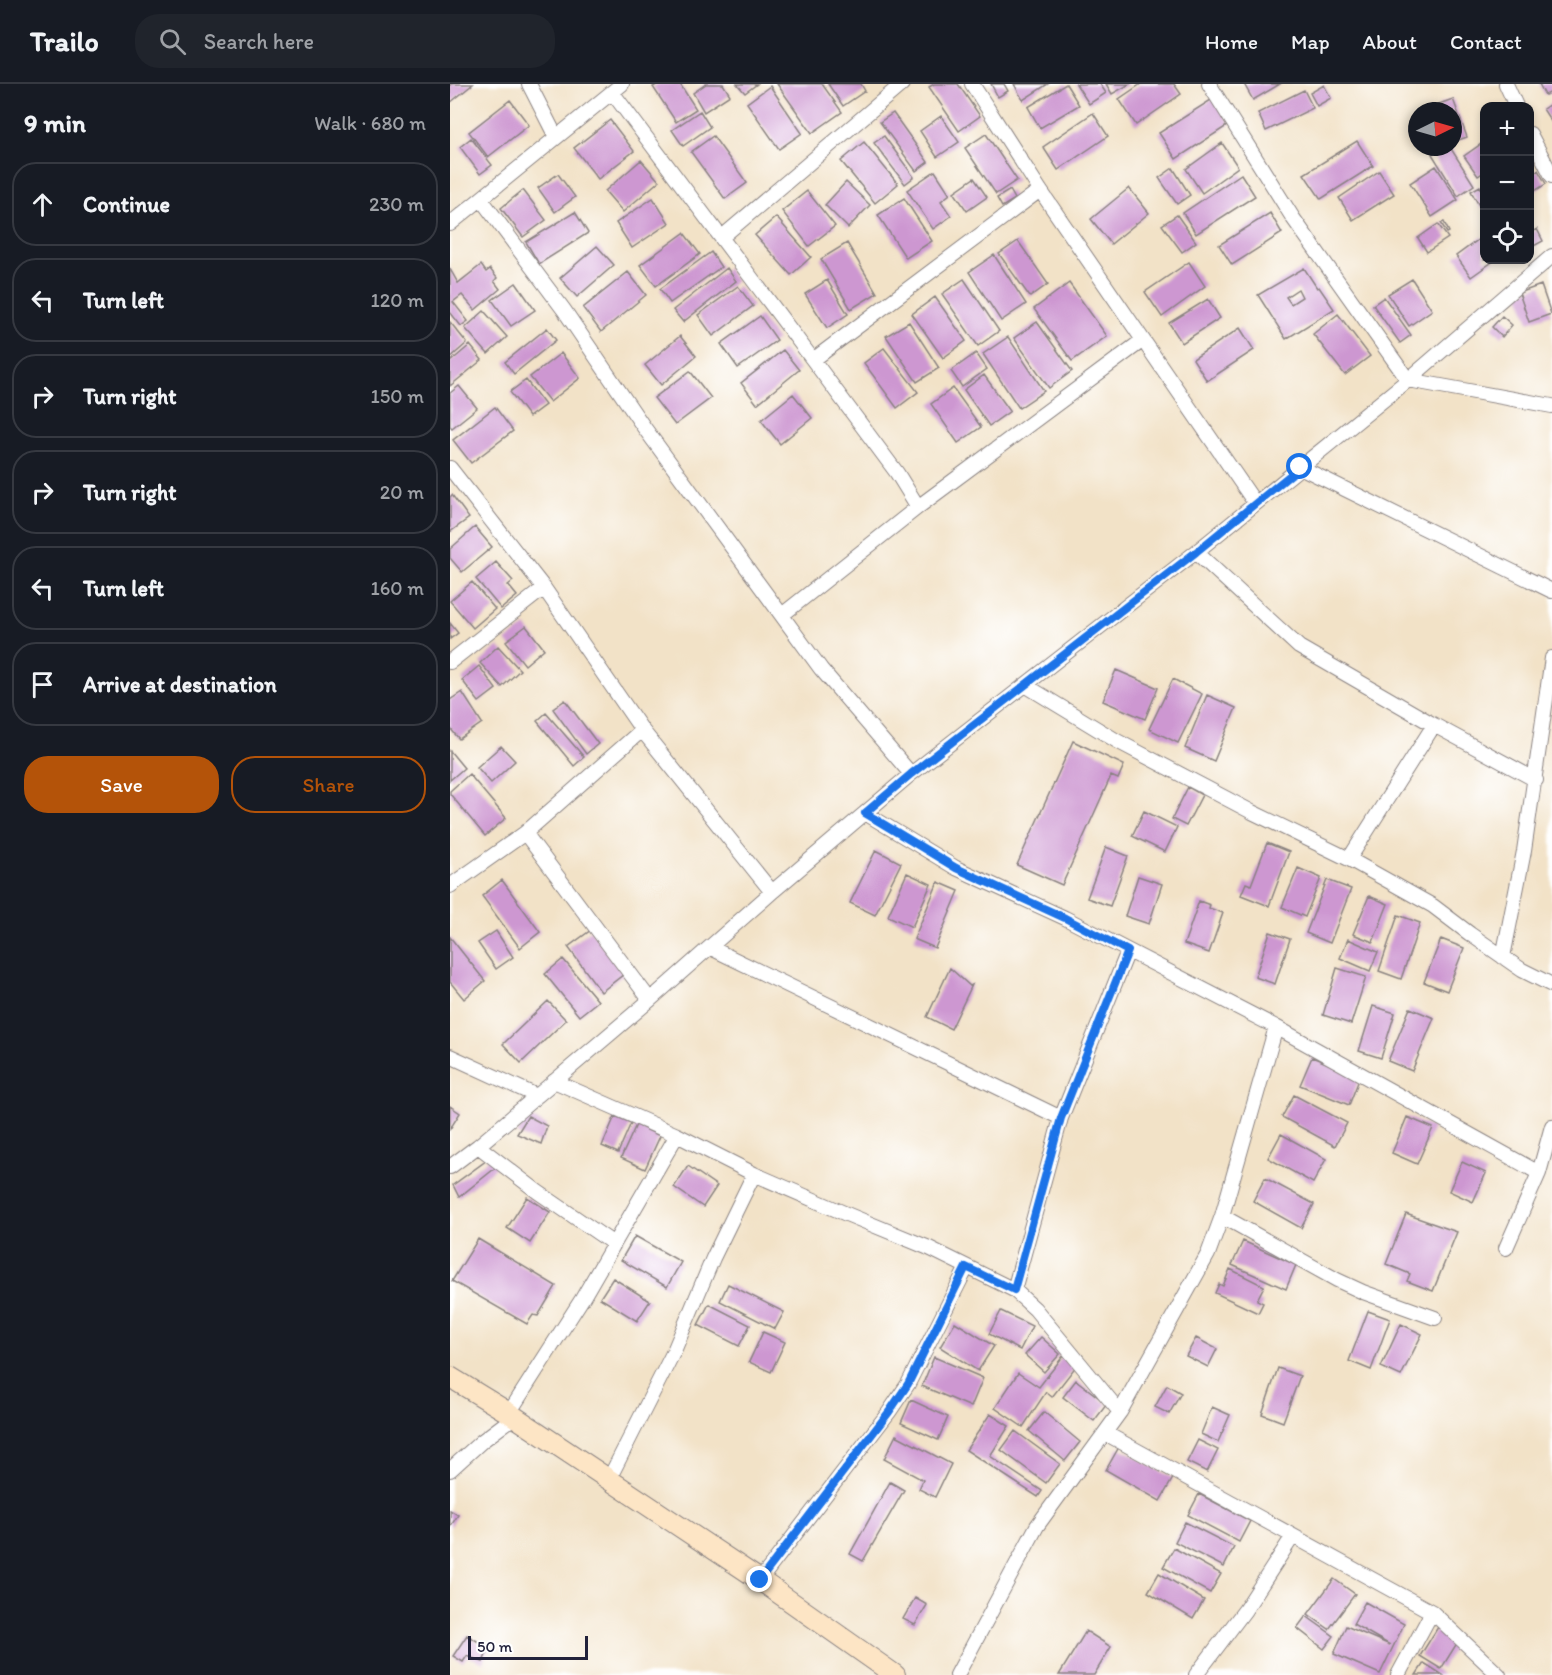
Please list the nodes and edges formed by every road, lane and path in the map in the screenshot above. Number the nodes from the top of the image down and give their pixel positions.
1 (529, 84) edge
2 (902, 84) edge
3 (972, 84) edge
4 (1209, 84) edge
5 (1506, 84) edge
6 (617, 88) edge
7 (1514, 102) edge
8 (556, 138) junction
9 (1534, 142) edge
10 (1552, 176) edge
11 (1040, 190) junction
12 (481, 199) junction
13 (450, 224) edge
14 (722, 237) junction
15 (1552, 256) edge
16 (1143, 340) junction
17 (813, 360) junction
18 (1408, 380) junction
19 (1552, 406) edge
20 (1300, 467) junction
21 (450, 468) edge
22 (1255, 503) junction
23 (918, 507) junction
24 (1196, 552) junction
25 (544, 588) junction
26 (1552, 591) edge
27 (782, 615) junction
28 (1552, 658) edge
29 (450, 662) edge
30 (1025, 685) junction
31 (1434, 725) junction
32 (642, 730) junction
33 (911, 774) junction
34 (1536, 780) junction
35 (865, 813) junction
36 (525, 833) junction
37 (1349, 859) junction
38 (450, 886) edge
39 (772, 892) junction
40 (711, 948) junction
41 (1128, 951) junction
42 (1503, 957) junction
43 (1552, 985) edge
44 (650, 1000) junction
45 (1276, 1027) junction
46 (450, 1056) edge
47 (554, 1081) junction
48 (537, 1096) junction
49 (1061, 1118) junction
50 (1552, 1126) edge
51 (677, 1135) junction
52 (478, 1146) junction
53 (450, 1167) edge
54 (1539, 1173) junction
55 (754, 1174) junction
56 (1222, 1216) junction
57 (614, 1244) junction
58 (1506, 1248) dead end
59 (966, 1267) junction
60 (1014, 1290) junction
61 (1435, 1318) dead end
62 (450, 1377) edge
63 (1120, 1412) junction
64 (511, 1415) junction
65 (1105, 1433) junction
66 (450, 1470) edge
67 (608, 1481) junction
68 (1293, 1536) junction
69 (760, 1580) junction
70 (1432, 1612) junction
71 (1494, 1672) edge
72 (895, 1675) edge
73 (957, 1675) edge
74 (1196, 1675) edge
75 (1398, 1675) edge

1 - 8 street
2 - 14 street
3 - 11 street
4 - 18 street
5 - 7 street
6 - 8 street
6 - 14 street
8 - 12 street
9 - 10 street
11 - 16 street
11 - 17 street
12 - 13 street
12 - 27 street
14 - 17 street
15 - 18 street
16 - 22 street
16 - 23 street
17 - 23 street
18 - 19 street
18 - 20 street
20 - 22 street
20 - 26 street
21 - 25 street
22 - 24 street
23 - 27 street
24 - 30 street
24 - 31 street
25 - 29 street
25 - 32 street
27 - 33 street
28 - 34 street
30 - 33 street
30 - 37 street
31 - 34 street
31 - 37 street
32 - 36 street
32 - 39 street
33 - 35 street
34 - 42 street
35 - 39 street
35 - 41 street
36 - 38 street
36 - 44 street
37 - 42 street
39 - 40 street
40 - 44 street
40 - 49 street
41 - 45 street
41 - 49 street
42 - 43 street
44 - 47 street
45 - 54 street
45 - 56 street
46 - 48 street
47 - 48 street
47 - 51 street
48 - 52 street
49 - 60 street
50 - 54 street
51 - 55 street
51 - 57 street
52 - 53 street
52 - 57 street
54 - 58 street
55 - 59 street
55 - 67 street
56 - 61 street
56 - 63 street
57 - 64 street
59 - 60 street
59 - 69 street
60 - 63 street
62 - 64 main road
63 - 65 street
64 - 66 street
64 - 67 main road
65 - 68 street
65 - 73 street
67 - 69 main road
68 - 70 street
68 - 74 street
69 - 72 main road
70 - 71 street
70 - 75 street

